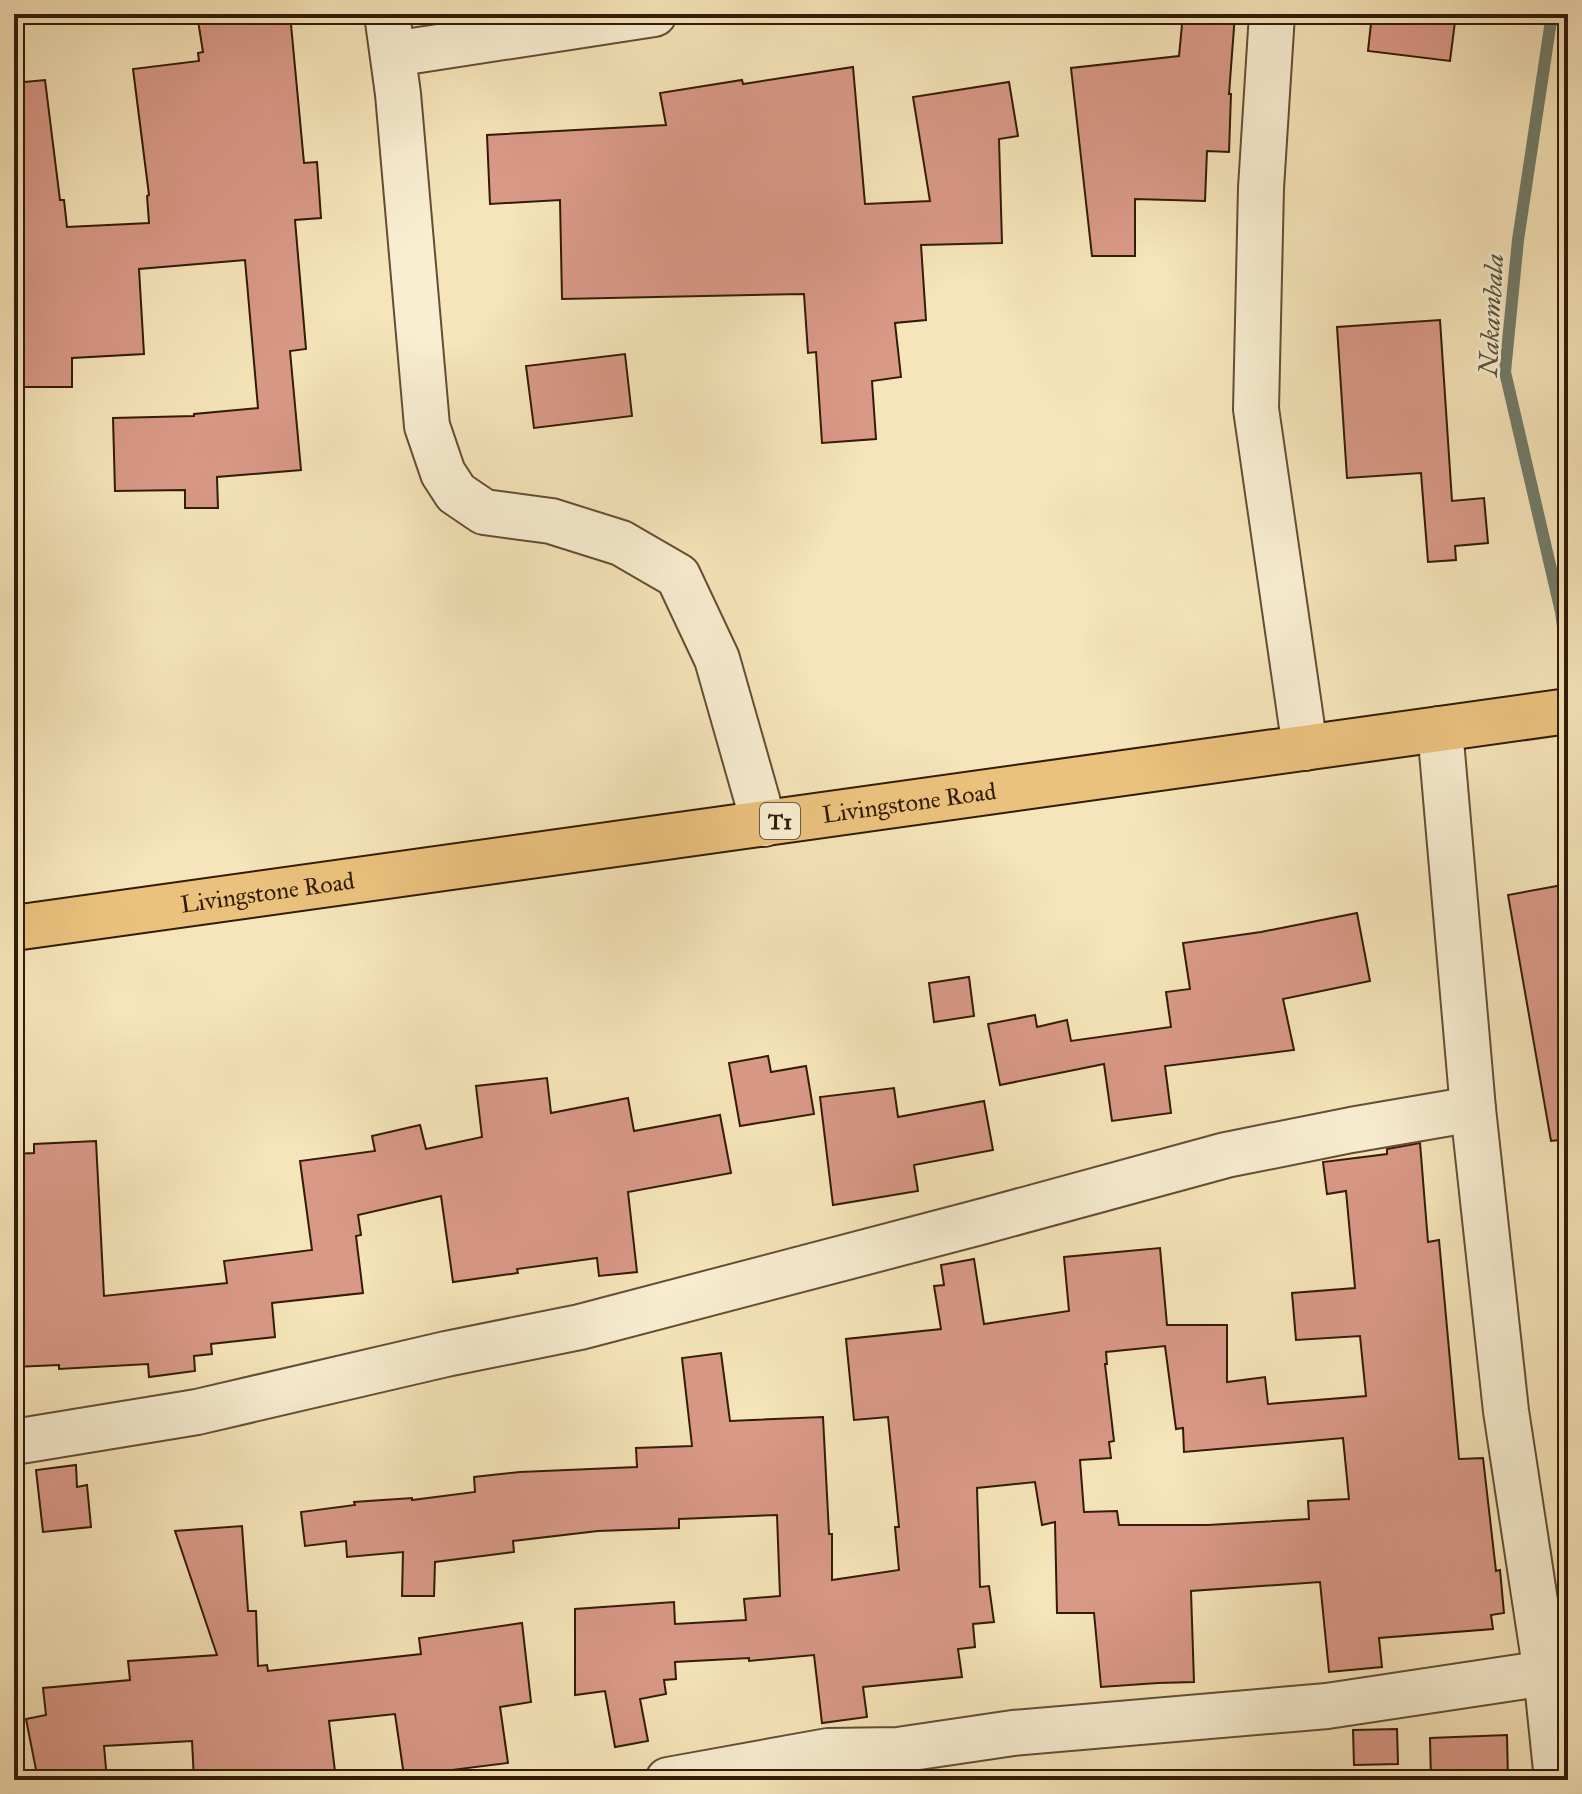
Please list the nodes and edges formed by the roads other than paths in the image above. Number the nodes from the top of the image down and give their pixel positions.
1 (654, 14) edge
2 (1272, 14) edge
3 (390, 34) edge
4 (1557, 713) edge
5 (1440, 729) junction
6 (1305, 748) junction
7 (764, 824) junction
8 (14, 928) edge
9 (1473, 1109) junction
10 (14, 1442) edge
11 (1546, 1673) junction
12 (668, 1780) edge
13 (1557, 1780) edge

1 - 3 street
2 - 6 street
3 - 7 street
4 - 5 highway, Livingstone Road / T1
5 - 6 highway, Livingstone Road / T1
5 - 9 street
6 - 7 highway, Livingstone Road / T1
7 - 8 highway, Livingstone Road / T1
9 - 10 street
9 - 11 street
11 - 12 street
11 - 13 street

